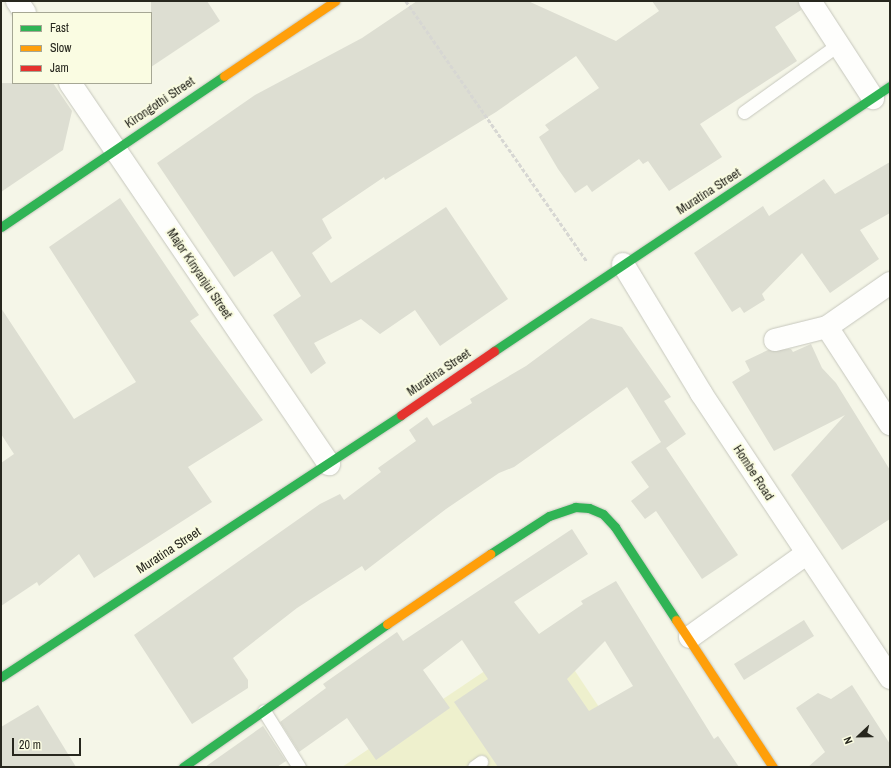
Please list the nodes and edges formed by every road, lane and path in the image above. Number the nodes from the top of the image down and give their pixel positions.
1 (17, 1) edge
2 (335, 1) edge
3 (406, 1) edge
4 (810, 1) edge
5 (24, 12) edge
6 (839, 44) junction
7 (71, 84) edge
8 (882, 92) edge
9 (744, 112) dead end
10 (114, 150) junction
11 (1, 227) edge
12 (623, 264) junction
13 (596, 281) junction
14 (890, 283) edge
15 (827, 327) junction
16 (775, 340) dead end
17 (890, 424) edge
18 (329, 464) junction
19 (806, 554) junction
20 (690, 637) junction
21 (1, 677) edge
22 (890, 678) edge
23 (264, 711) junction
24 (183, 767) edge
25 (299, 767) edge
26 (773, 767) edge

1 - 5 street
2 - 10 street, Kirongothi Street
3 - 13 path
4 - 6 street
6 - 8 street
6 - 9 lane
7 - 10 street, Major Kinyanjui Street
8 - 12 street, Muratina Street
10 - 11 street, Kirongothi Street
10 - 18 street, Major Kinyanjui Street
12 - 13 street, Muratina Street
12 - 19 street, Hombe Road
13 - 18 street, Muratina Street
14 - 15 street
15 - 16 street
15 - 17 street
18 - 21 street, Muratina Street
19 - 20 street
19 - 22 street, Hombe Road
20 - 23 street
20 - 26 street
23 - 24 street
23 - 25 lane

